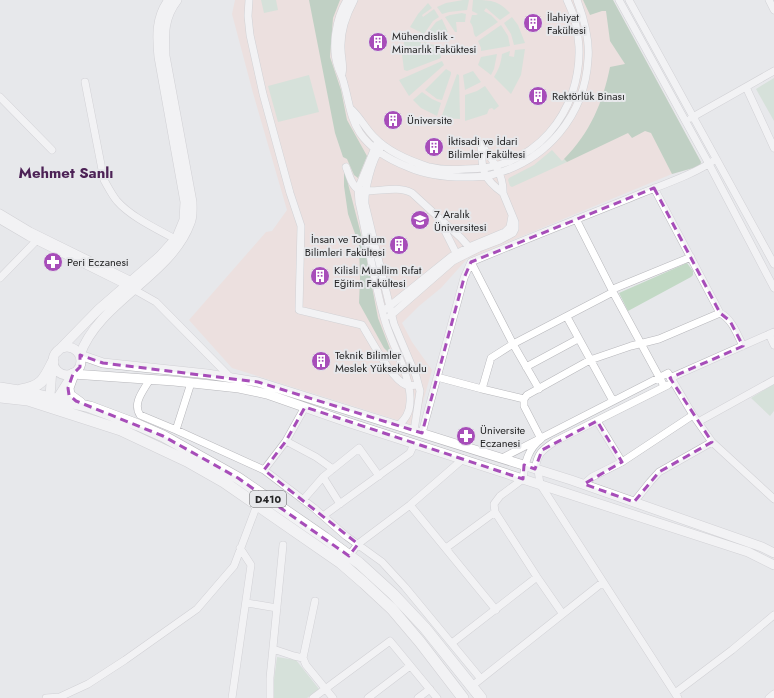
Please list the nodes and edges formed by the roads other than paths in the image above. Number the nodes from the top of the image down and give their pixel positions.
1 (169, 0) edge
2 (177, 0) edge
3 (249, 0) edge
4 (347, 0) edge
5 (354, 0) edge
6 (567, 0) edge
7 (577, 0) edge
8 (619, 0) edge
9 (630, 0) edge
10 (769, 0) edge
11 (774, 10) edge
12 (774, 71) edge
13 (342, 74) junction
14 (85, 82) dead end
15 (746, 87) junction
16 (0, 97) edge
17 (351, 109) junction
18 (693, 117) junction
19 (685, 122) junction
20 (381, 143) junction
21 (774, 148) edge
22 (52, 150) dead end
23 (376, 150) junction
24 (716, 159) junction
25 (709, 164) junction
26 (496, 165) junction
27 (346, 167) dead end
28 (482, 168) junction
29 (499, 173) junction
30 (486, 176) junction
31 (654, 188) junction
32 (358, 189) junction
33 (366, 190) junction
34 (503, 193) junction
35 (0, 213) edge
36 (512, 216) junction
37 (438, 218) junction
38 (576, 219) junction
39 (0, 220) edge
40 (175, 239) junction
41 (36, 241) junction
42 (469, 247) junction
43 (456, 253) junction
44 (691, 257) junction
45 (471, 262) junction
46 (774, 264) edge
47 (0, 278) edge
48 (133, 285) junction
49 (774, 288) edge
50 (613, 291) junction
51 (391, 311) junction
52 (382, 312) junction
53 (720, 313) junction
54 (567, 317) junction
55 (384, 320) junction
56 (771, 333) edge
57 (578, 339) junction
58 (641, 343) junction
59 (513, 344) junction
60 (774, 345) edge
61 (743, 346) junction
62 (80, 355) junction
63 (55, 357) junction
64 (590, 360) junction
65 (526, 367) junction
66 (73, 374) junction
67 (230, 377) junction
68 (437, 377) junction
69 (660, 377) junction
70 (670, 378) junction
71 (150, 379) junction
72 (774, 380) edge
73 (191, 384) junction
74 (418, 385) junction
75 (408, 386) junction
76 (664, 386) junction
77 (0, 388) edge
78 (482, 389) junction
79 (539, 389) junction
80 (18, 391) junction
81 (0, 397) edge
82 (524, 399) junction
83 (613, 401) junction
84 (52, 403) junction
85 (90, 407) junction
86 (305, 407) junction
87 (693, 415) junction
88 (597, 420) junction
89 (698, 422) junction
90 (398, 426) junction
91 (176, 430) junction
92 (418, 432) junction
93 (542, 439) junction
94 (286, 441) junction
95 (712, 442) junction
96 (414, 444) junction
97 (502, 458) junction
98 (463, 459) junction
99 (622, 462) junction
100 (524, 465) junction
101 (333, 469) junction
102 (537, 469) junction
103 (264, 470) junction
104 (379, 476) junction
105 (323, 477) junction
106 (523, 479) junction
107 (540, 484) junction
108 (584, 484) junction
109 (773, 496) edge
110 (303, 500) junction
111 (634, 502) junction
112 (340, 504) junction
113 (257, 505) junction
114 (410, 505) junction
115 (495, 512) junction
116 (323, 516) junction
117 (358, 544) junction
118 (283, 545) dead end
119 (240, 548) junction
120 (446, 548) junction
121 (774, 553) edge
122 (349, 556) junction
123 (774, 565) edge
124 (537, 577) junction
125 (603, 582) junction
126 (315, 601) dead end
127 (247, 603) junction
128 (277, 608) junction
129 (496, 610) junction
130 (562, 613) junction
131 (774, 615) edge
132 (452, 643) junction
133 (272, 649) junction
134 (303, 658) junction
135 (410, 666) junction
136 (481, 679) junction
137 (472, 686) junction
138 (325, 689) junction
139 (430, 689) junction
140 (774, 694) edge
141 (677, 696) edge
142 (230, 697) edge
143 (46, 698) edge
144 (270, 698) edge
145 (313, 698) edge
146 (332, 698) edge
147 (368, 698) edge
148 (418, 698) edge
149 (437, 698) edge
150 (463, 698) edge
151 (481, 698) edge
152 (769, 698) edge

1 - 40 main road
2 - 48 main road
3 - 75 street
4 - 13 street
5 - 13 street
6 - 26 street
7 - 29 street
8 - 19 street
9 - 18 street
10 - 11 street
12 - 15 street
13 - 17 street
14 - 40 street
15 - 18 street
15 - 21 street
16 - 22 street
17 - 20 street
17 - 23 street
18 - 19 street
18 - 24 street
19 - 25 street
20 - 23 street
20 - 28 street
23 - 30 street
23 - 32 street
23 - 33 street
24 - 25 street
24 - 46 street
25 - 31 street
25 - 49 street
26 - 28 street
26 - 28 street
26 - 29 street
27 - 32 street
28 - 30 street
29 - 30 street
29 - 34 street
30 - 34 street
31 - 38 street
31 - 44 street
32 - 33 street
32 - 52 street
33 - 37 street
33 - 51 street
34 - 36 street
35 - 48 street
36 - 42 street
36 - 51 street
37 - 42 street
37 - 43 street
38 - 45 street
38 - 50 street
39 - 41 street
40 - 48 main road
41 - 47 street
41 - 48 street
42 - 43 street
43 - 51 street
44 - 50 street
44 - 53 street
45 - 59 street
45 - 68 street
48 - 62 main road
48 - 63 main road
48 - 67 street
50 - 54 street
50 - 58 street
51 - 52 street
51 - 55 street
51 - 74 street
52 - 55 street
53 - 58 street
53 - 61 street
54 - 57 street
54 - 59 street
55 - 75 street
56 - 60 street
56 - 61 street
57 - 64 street
57 - 65 street
58 - 64 street
58 - 69 street
59 - 65 street
59 - 78 street
61 - 70 street
62 - 63 main road
62 - 66 main road
62 - 67 main road
63 - 66 main road
63 - 80 highway
63 - 84 main road
64 - 79 street
64 - 83 street
65 - 79 street
66 - 71 main road
66 - 84 main road
66 - 85 highway
67 - 90 main road
68 - 78 street
68 - 92 street
69 - 70 street
69 - 76 street
69 - 83 street
70 - 76 street
70 - 87 street
71 - 73 main road
71 - 91 street
72 - 89 street
73 - 86 main road
73 - 91 street
74 - 75 street
74 - 92 street
75 - 90 street
76 - 88 street
77 - 80 highway, D410
78 - 82 street
79 - 82 street
80 - 84 highway, D410
81 - 84 highway, D410
82 - 93 street
83 - 93 street
84 - 85 highway, D410
84 - 113 highway, D410
85 - 122 highway, D410
86 - 94 street
86 - 96 main road
87 - 89 street
87 - 99 street
88 - 99 street
88 - 102 street
89 - 95 street
90 - 92 main road
91 - 103 street
92 - 97 main road
93 - 97 street
93 - 100 street
94 - 101 street
94 - 103 street
95 - 109 street
95 - 111 street
96 - 98 main road
96 - 104 street
97 - 100 main road
98 - 106 main road
98 - 114 street
99 - 108 street
100 - 102 main road
100 - 106 street
101 - 104 street
101 - 105 street
102 - 107 street
102 - 108 main road
103 - 110 street
104 - 112 street
105 - 110 street
105 - 112 street
106 - 107 main road
106 - 115 street
107 - 123 main road
107 - 125 street
108 - 111 main road
110 - 116 street
111 - 121 main road
112 - 116 street
113 - 119 street
113 - 150 highway, D410
114 - 117 street
114 - 120 street
115 - 120 street
115 - 124 street
116 - 117 street
117 - 122 street
117 - 132 street
118 - 128 street
119 - 127 street
119 - 143 street
120 - 129 street
122 - 137 highway, D410
124 - 129 street
124 - 130 street
125 - 130 street
125 - 141 street
126 - 134 street
127 - 128 street
127 - 142 street
128 - 133 street
129 - 132 street
130 - 136 street
131 - 141 street
132 - 136 street
133 - 134 street
133 - 144 street
134 - 138 street
135 - 138 street
135 - 139 street
135 - 147 street
136 - 137 street
137 - 151 highway, D410
138 - 145 street
138 - 146 street
139 - 148 street
139 - 149 street
140 - 152 street

